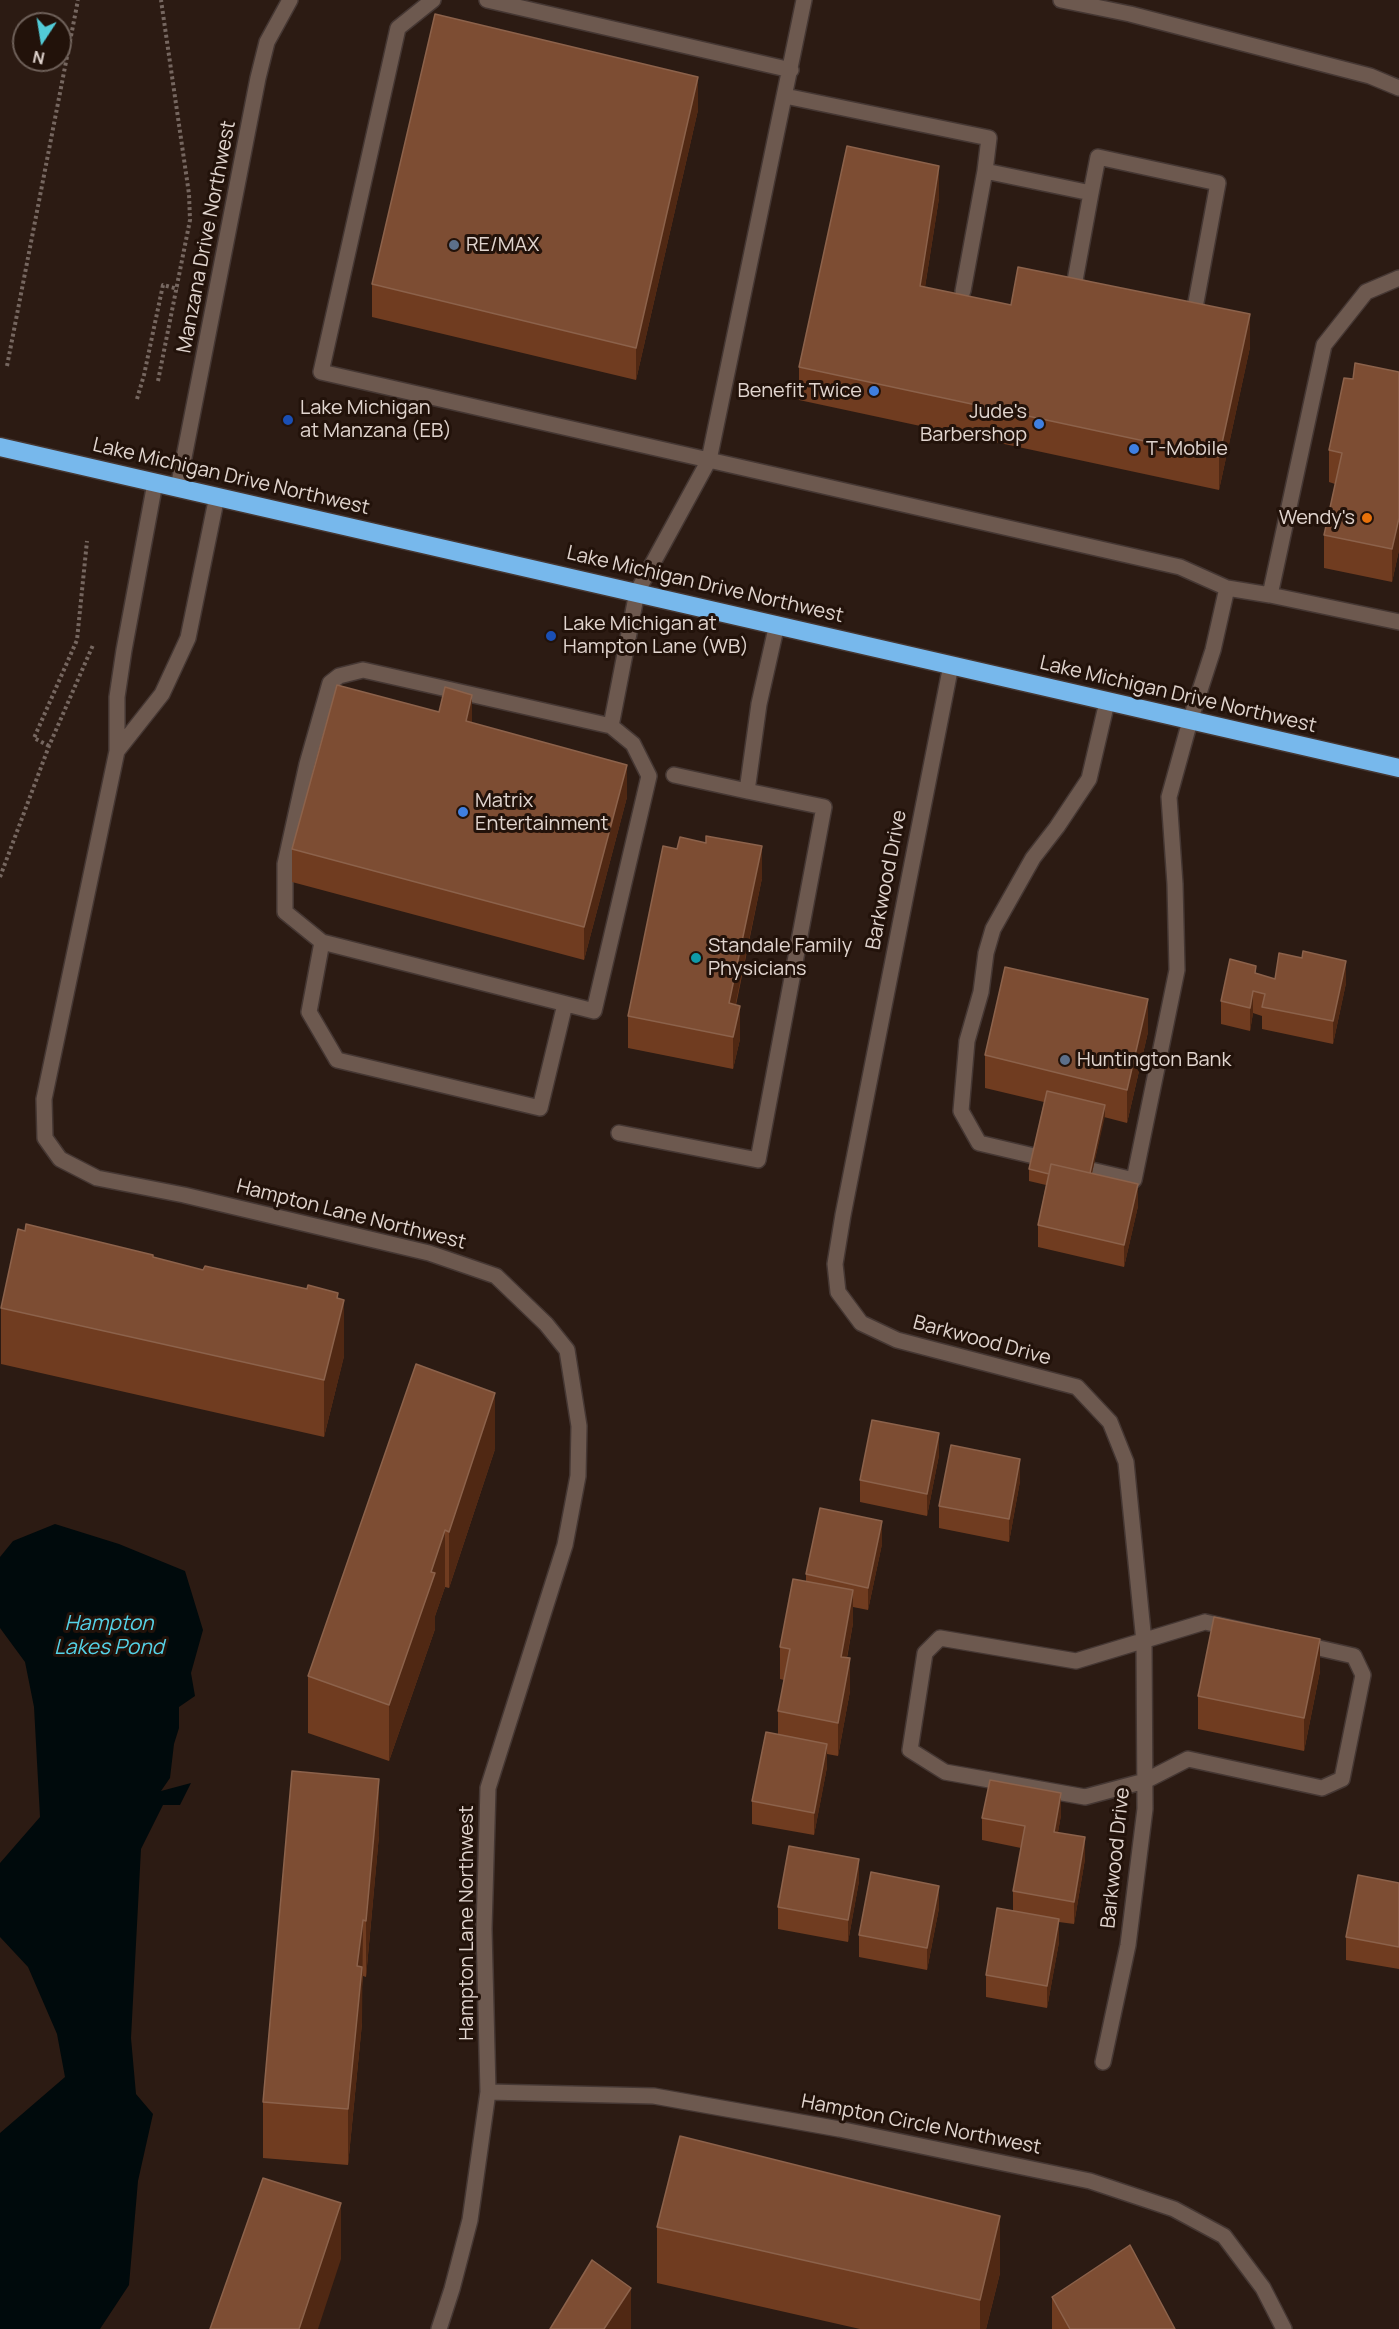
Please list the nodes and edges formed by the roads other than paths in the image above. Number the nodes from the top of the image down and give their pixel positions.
1 (290, 0) edge
2 (433, 0) edge
3 (487, 0) edge
4 (804, 0) edge
5 (1061, 0) edge
6 (1131, 7) edge
7 (790, 70) junction
8 (1399, 88) edge
9 (785, 96) junction
10 (985, 171) junction
11 (1091, 193) junction
12 (1399, 278) edge
13 (963, 291) dead end
14 (1096, 291) edge
15 (1172, 308) edge
16 (0, 447) edge
17 (709, 460) junction
18 (155, 483) junction
19 (178, 488) junction
20 (217, 496) junction
21 (1227, 588) junction
22 (637, 592) junction
23 (1270, 596) junction
24 (1399, 622) edge
25 (777, 624) junction
26 (951, 665) junction
27 (1107, 702) junction
28 (1190, 721) junction
29 (611, 726) junction
30 (117, 751) junction
31 (1399, 768) edge
32 (674, 775) dead end
33 (747, 790) junction
34 (322, 942) junction
35 (565, 1004) junction
36 (619, 1133) dead end
37 (1144, 1642) junction
38 (1145, 1781) junction
39 (1103, 2062) dead end
40 (488, 2092) junction
41 (439, 2329) edge
42 (1284, 2329) edge

1 - 19 street, Manzana Drive Northwest
2 - 17 street
3 - 7 street
4 - 7 street
5 - 6 street
6 - 8 street
7 - 9 street
9 - 10 street
9 - 17 street
10 - 11 street
10 - 13 street
11 - 14 street
11 - 15 street
12 - 23 street
16 - 18 highway, Lake Michigan Drive Northwest
17 - 21 street
17 - 22 street
18 - 19 highway, Lake Michigan Drive Northwest
18 - 30 street, Hampton Lane Northwest
19 - 20 highway, Lake Michigan Drive Northwest
20 - 22 highway, Lake Michigan Drive Northwest
20 - 30 street, Hampton Lane Northwest
21 - 23 street
21 - 28 street
22 - 25 highway, Lake Michigan Drive Northwest
22 - 29 street
23 - 24 street
25 - 26 highway, Lake Michigan Drive Northwest
25 - 33 street
26 - 27 highway, Lake Michigan Drive Northwest
26 - 37 street, Barkwood Drive
27 - 28 highway, Lake Michigan Drive Northwest
27 - 28 street
28 - 31 highway, Lake Michigan Drive Northwest
29 - 34 street
29 - 35 street
30 - 40 street, Hampton Lane Northwest
32 - 33 street
33 - 36 street
34 - 35 street
34 - 35 street
37 - 38 street, Barkwood Drive
37 - 38 street
37 - 38 street
38 - 39 street, Barkwood Drive
40 - 41 street, Hampton Lane Northwest
40 - 42 street, Hampton Circle Northwest

